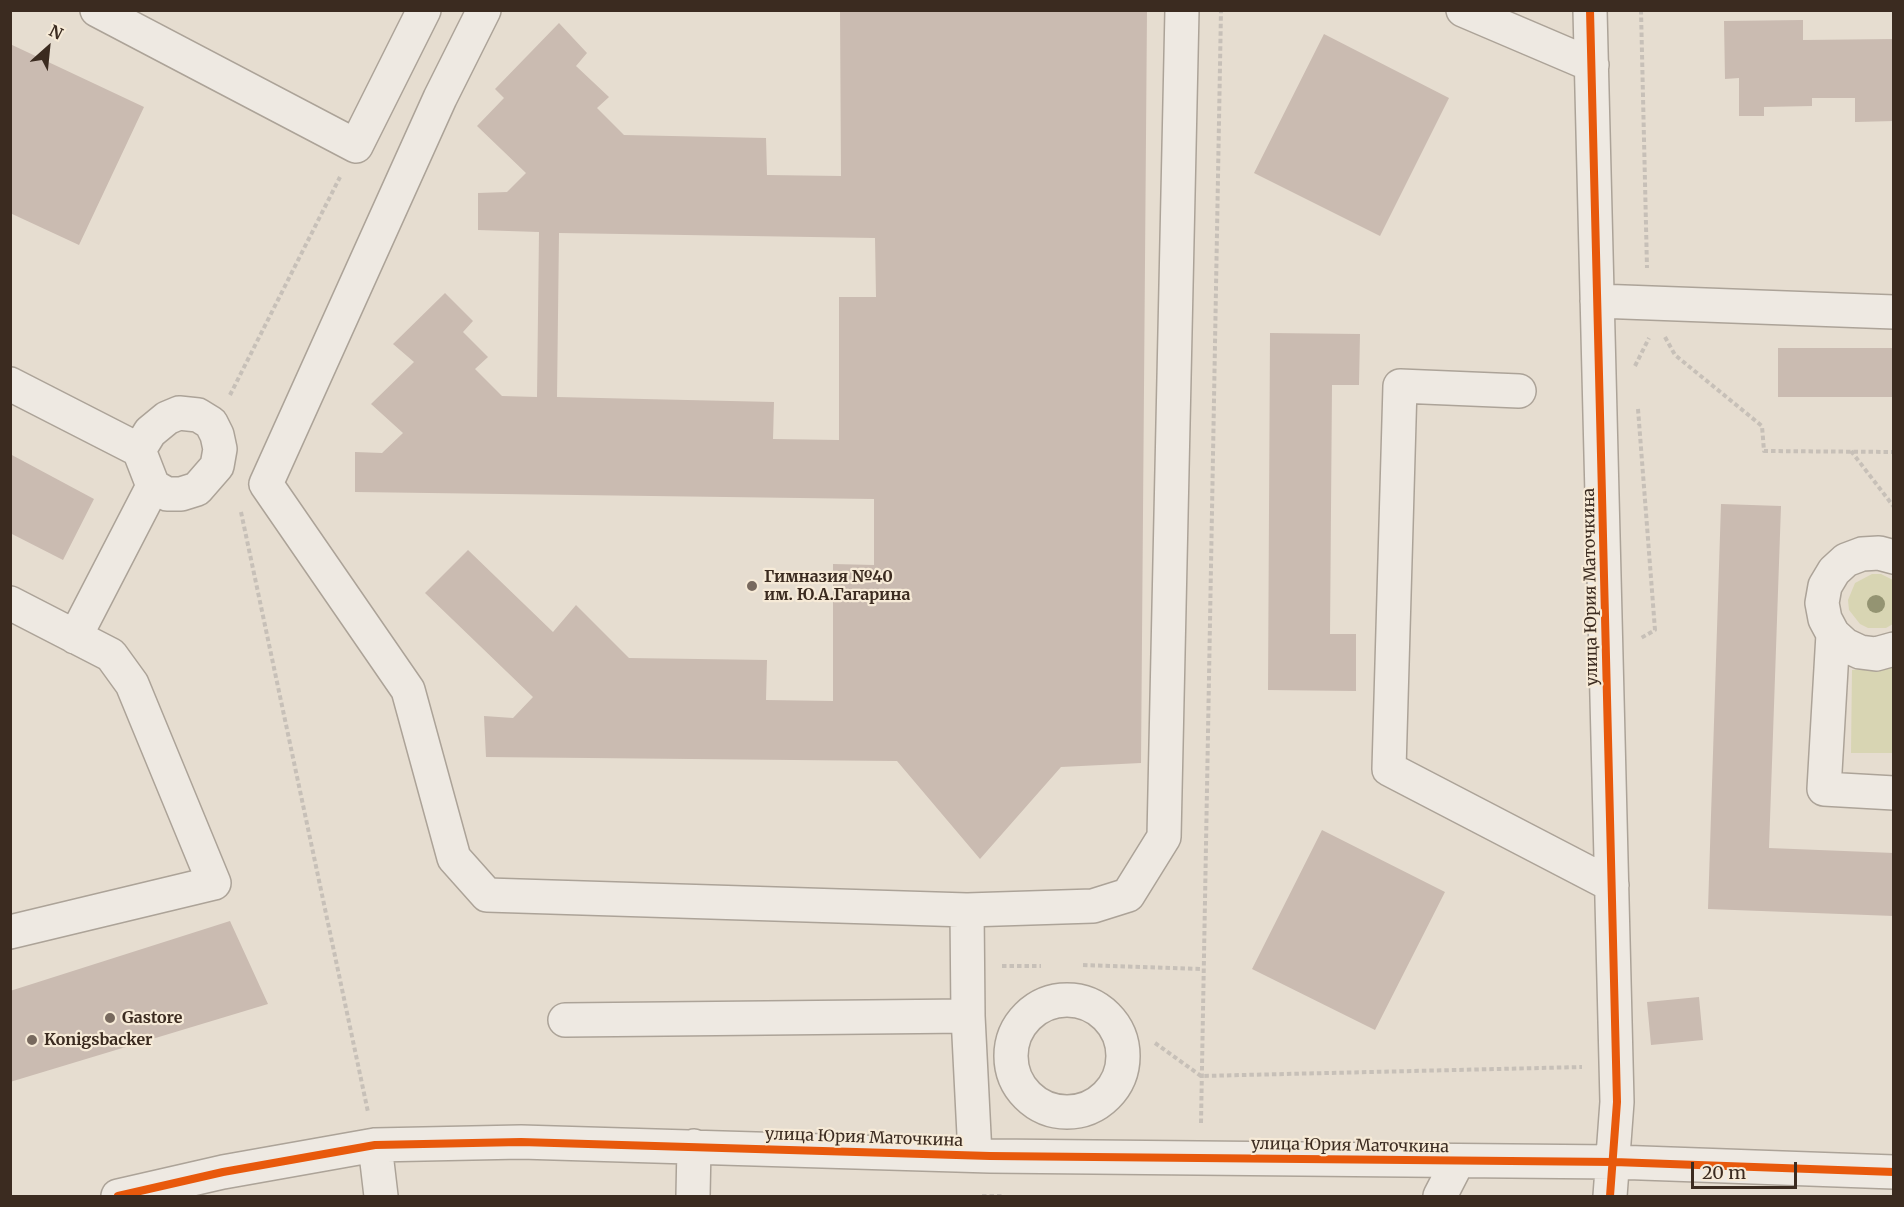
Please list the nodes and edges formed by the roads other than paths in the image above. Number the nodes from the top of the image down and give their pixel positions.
1 (97, 10) edge
2 (424, 10) edge
3 (484, 10) edge
4 (1182, 10) edge
5 (1463, 10) edge
6 (1590, 10) edge
7 (1592, 65) junction
8 (1597, 301) junction
9 (1893, 312) edge
10 (10, 384) edge
11 (1519, 391) dead end
12 (139, 450) junction
13 (153, 486) junction
14 (1893, 557) edge
15 (10, 603) edge
16 (1833, 634) junction
17 (75, 637) junction
18 (1893, 649) edge
19 (1893, 793) edge
20 (1612, 885) junction
21 (967, 910) junction
22 (10, 932) edge
23 (968, 1016) junction
24 (565, 1020) dead end
25 (1075, 1112) dead end
26 (375, 1145) junction
27 (693, 1146) junction
28 (975, 1155) junction
29 (1078, 1156) junction
30 (1458, 1161) junction
31 (1614, 1162) junction
32 (1893, 1172) edge
33 (118, 1197) edge
34 (381, 1197) edge
35 (693, 1197) edge
36 (1440, 1197) edge
37 (1610, 1197) edge

1 - 2 street
3 - 21 street
4 - 21 street
5 - 7 street
6 - 7 street, улица Юрия Маточкина
7 - 8 street, улица Юрия Маточкина
8 - 9 street
8 - 20 street, улица Юрия Маточкина
10 - 12 street
11 - 20 street
12 - 13 street
12 - 13 street
13 - 17 street
14 - 16 street
15 - 17 street
16 - 18 street
16 - 19 street
17 - 22 street
20 - 31 street, улица Юрия Маточкина
21 - 23 street
23 - 24 street
23 - 28 street
25 - 29 street
26 - 27 street, улица Юрия Маточкина
26 - 33 street, улица Юрия Маточкина
26 - 34 street
27 - 28 street, улица Юрия Маточкина
27 - 35 street
28 - 29 street, улица Юрия Маточкина
29 - 30 street, улица Юрия Маточкина
30 - 31 street, улица Юрия Маточкина
30 - 36 street
31 - 32 street, улица Юрия Маточкина
31 - 37 street, улица Юрия Маточкина

